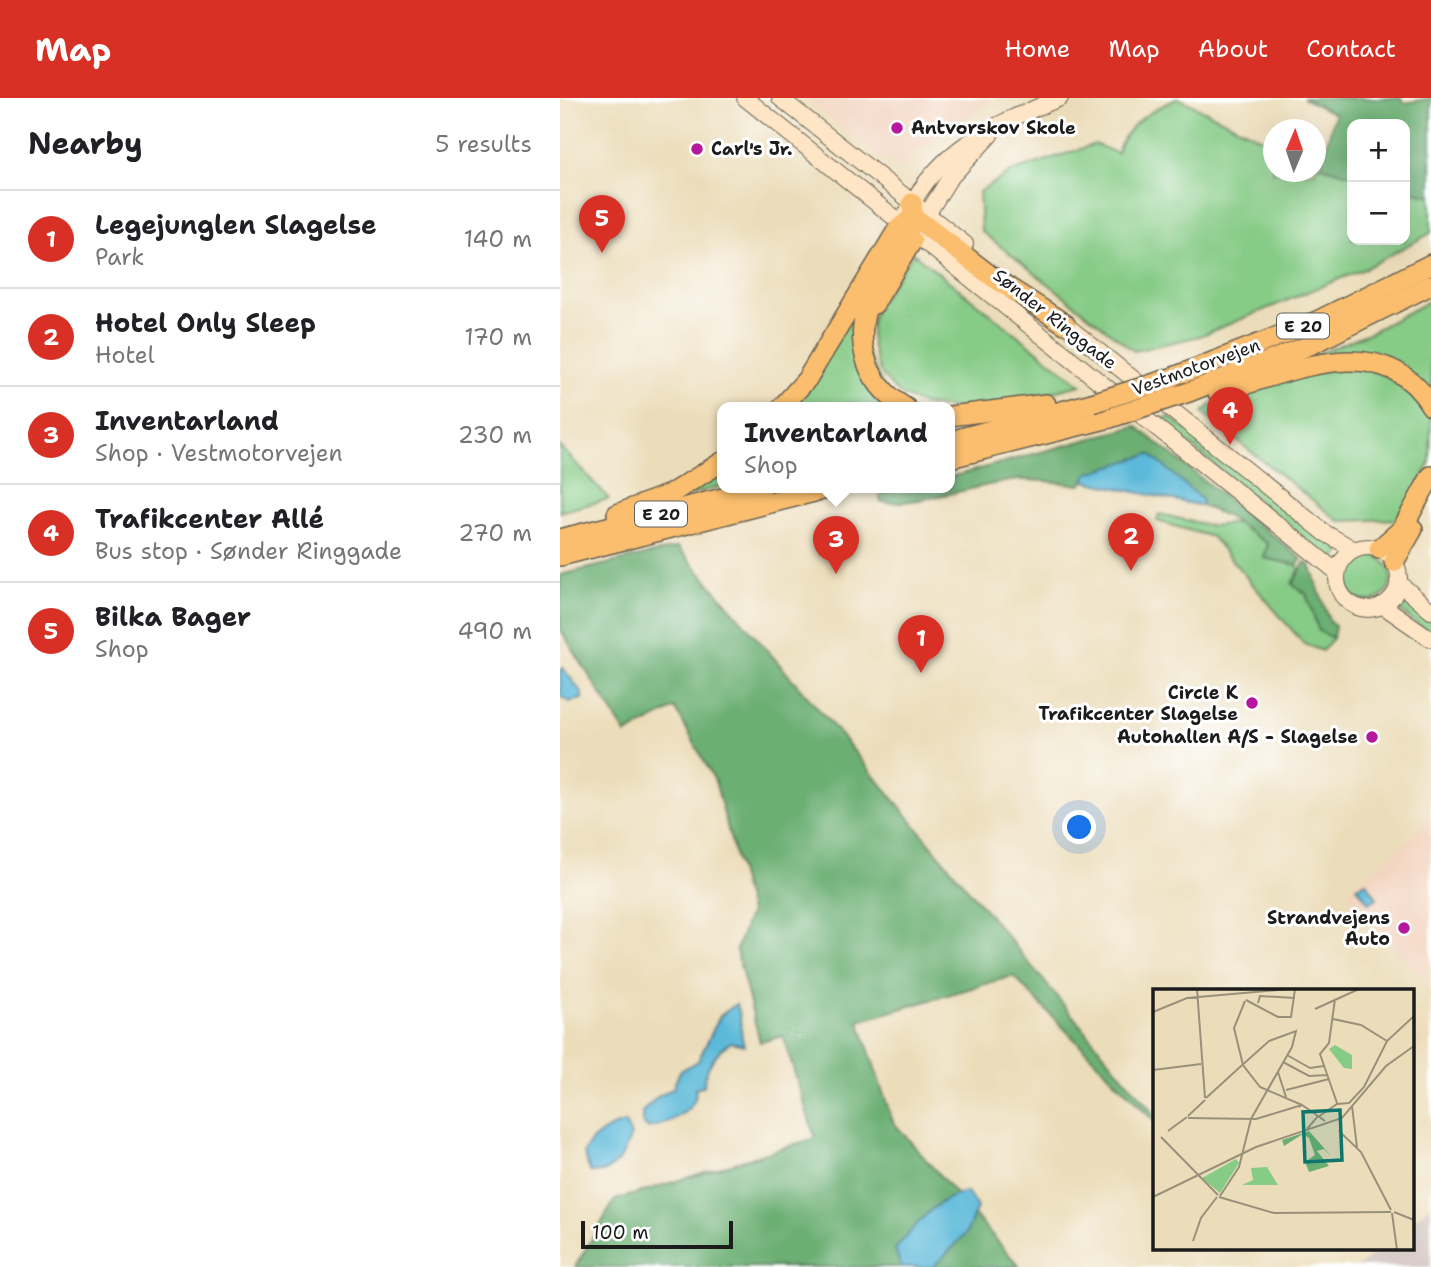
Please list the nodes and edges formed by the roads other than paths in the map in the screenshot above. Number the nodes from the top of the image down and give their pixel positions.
1 (745, 98) edge
2 (780, 98) edge
3 (1060, 98) edge
4 (1009, 121) junction
5 (914, 220) junction
6 (1431, 264) edge
7 (1431, 285) edge
8 (1065, 324) joint
9 (1193, 395) junction
10 (1088, 400) junction
11 (786, 402) edge
12 (897, 402) edge
13 (1431, 406) edge
14 (955, 416) edge
15 (955, 440) edge
16 (955, 457) edge
17 (717, 465) edge
18 (1431, 476) edge
19 (741, 493) edge
20 (810, 493) edge
21 (1431, 501) edge
22 (560, 537) edge
23 (1355, 550) junction
24 (560, 556) edge
25 (1387, 556) junction
26 (1338, 572) junction
27 (1398, 582) junction
28 (1382, 605) junction
29 (1431, 611) edge
30 (1431, 639) edge

1 - 5 street, Sønder Ringgade
2 - 5 street, Sønder Ringgade
3 - 4 street
4 - 5 street
4 - 5 street
5 - 8 highway
5 - 11 highway
5 - 12 highway
5 - 26 street, Sønder Ringgade
6 - 10 highway, Vestmotorvejen / E 20, bridge
7 - 9 highway, Vestmotorvejen / E 20
8 - 23 street, Sønder Ringgade
9 - 13 highway
9 - 16 highway, Vestmotorvejen / E 20, bridge
10 - 14 highway
10 - 15 highway, Vestmotorvejen / E 20
17 - 22 highway
18 - 25 highway
19 - 22 highway, E 20
20 - 24 highway, E 20
21 - 25 highway
23 - 25 street
23 - 26 street
25 - 27 street
26 - 28 street
27 - 28 street
27 - 29 street
28 - 30 street

